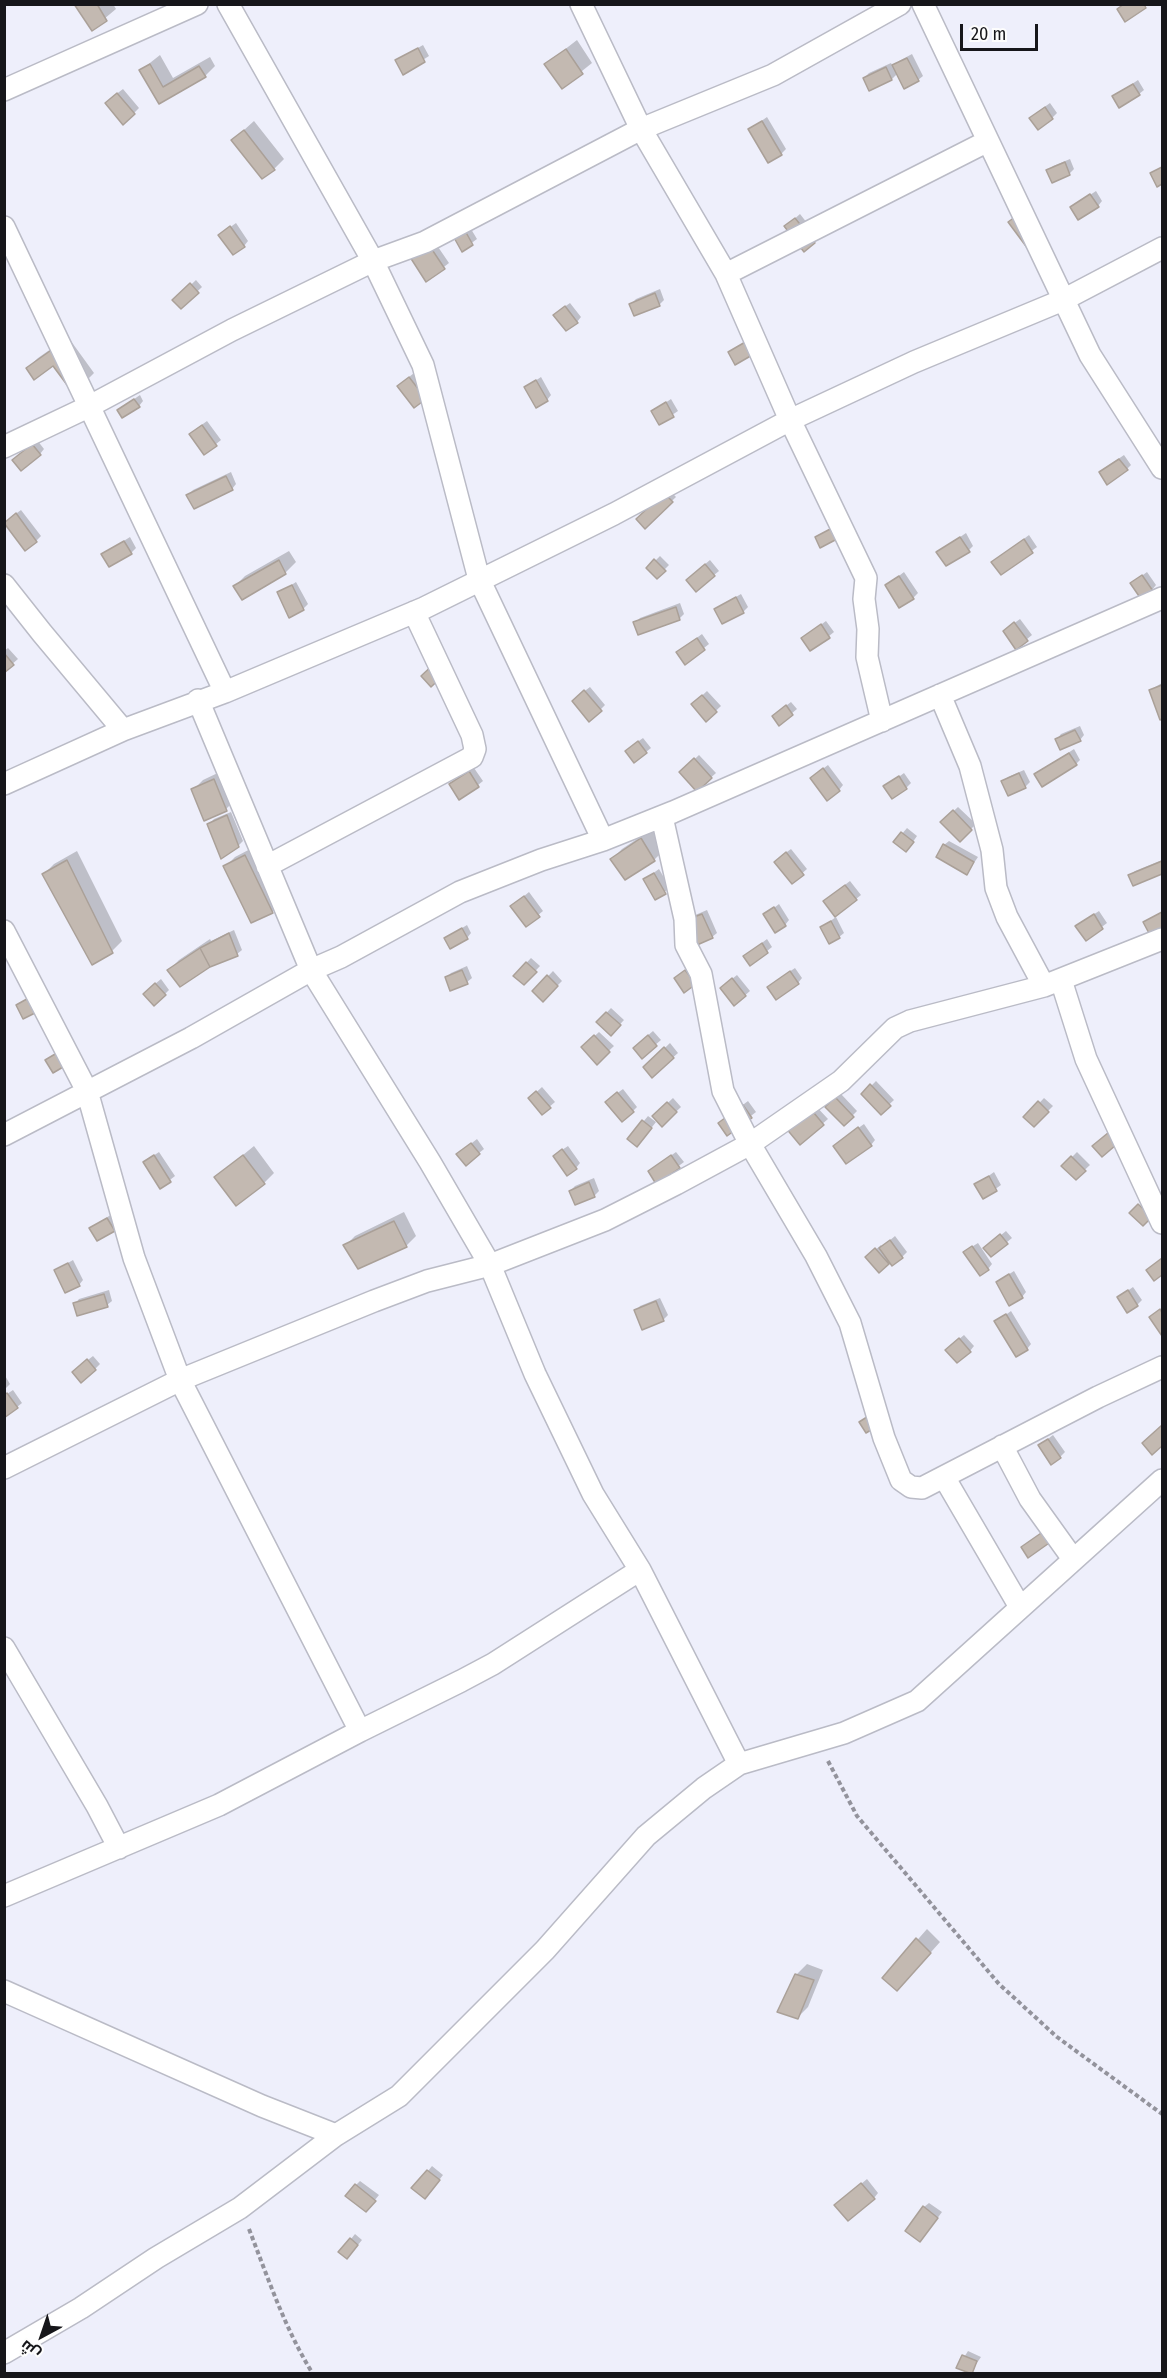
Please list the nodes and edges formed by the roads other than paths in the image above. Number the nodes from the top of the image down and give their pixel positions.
1 (197, 4) edge
2 (228, 4) edge
3 (581, 4) edge
4 (900, 4) edge
5 (923, 4) edge
6 (4, 90) edge
7 (641, 129) junction
8 (988, 141) junction
9 (4, 227) edge
10 (1162, 248) edge
11 (373, 261) junction
12 (726, 274) junction
13 (1063, 300) junction
14 (88, 407) junction
15 (790, 420) junction
16 (4, 447) edge
17 (1162, 468) edge
18 (479, 579) junction
19 (4, 585) edge
20 (1162, 598) edge
21 (414, 612) junction
22 (225, 692) junction
23 (940, 695) junction
24 (198, 700) junction
25 (882, 721) junction
26 (123, 730) junction
27 (4, 784) edge
28 (662, 817) junction
29 (603, 840) junction
30 (267, 866) junction
31 (4, 931) edge
32 (1162, 939) edge
33 (310, 970) junction
34 (1053, 983) junction
35 (87, 1091) junction
36 (4, 1135) edge
37 (750, 1144) junction
38 (1162, 1223) edge
39 (490, 1265) junction
40 (1162, 1367) edge
41 (180, 1380) junction
42 (1002, 1446) junction
43 (4, 1468) edge
44 (944, 1477) junction
45 (1162, 1480) edge
46 (1073, 1559) junction
47 (640, 1569) junction
48 (1020, 1607) junction
49 (4, 1648) edge
50 (360, 1731) junction
51 (739, 1764) junction
52 (119, 1848) junction
53 (4, 1896) edge
54 (4, 1991) edge
55 (336, 2134) junction
56 (4, 2354) edge

1 - 6 street
2 - 11 street
3 - 7 street
4 - 7 street
5 - 8 street
7 - 11 street
7 - 12 street
8 - 12 street
8 - 13 street
9 - 14 street
10 - 13 street
11 - 14 street
11 - 18 street
12 - 15 street
13 - 15 street
13 - 17 street
14 - 16 street
14 - 22 street
15 - 18 street
15 - 25 street
18 - 21 street
18 - 29 street
19 - 26 street
20 - 23 street
21 - 22 street
21 - 30 street
22 - 24 street
23 - 25 street
23 - 34 street
24 - 26 street
24 - 30 street
25 - 28 street
26 - 27 street
28 - 29 street
28 - 37 street
29 - 33 street
30 - 33 street
31 - 35 street
32 - 34 street
33 - 35 street
33 - 39 street
34 - 37 street
34 - 38 street
35 - 36 street
35 - 41 street
37 - 39 street
37 - 44 street
39 - 41 street
39 - 47 street
40 - 42 street
41 - 43 street
41 - 50 street
42 - 44 street
42 - 46 street
44 - 48 street
45 - 46 street
46 - 48 street
47 - 50 street
47 - 51 street
48 - 51 street
49 - 52 street
50 - 52 street
51 - 55 street
52 - 53 street
54 - 55 street
55 - 56 street

